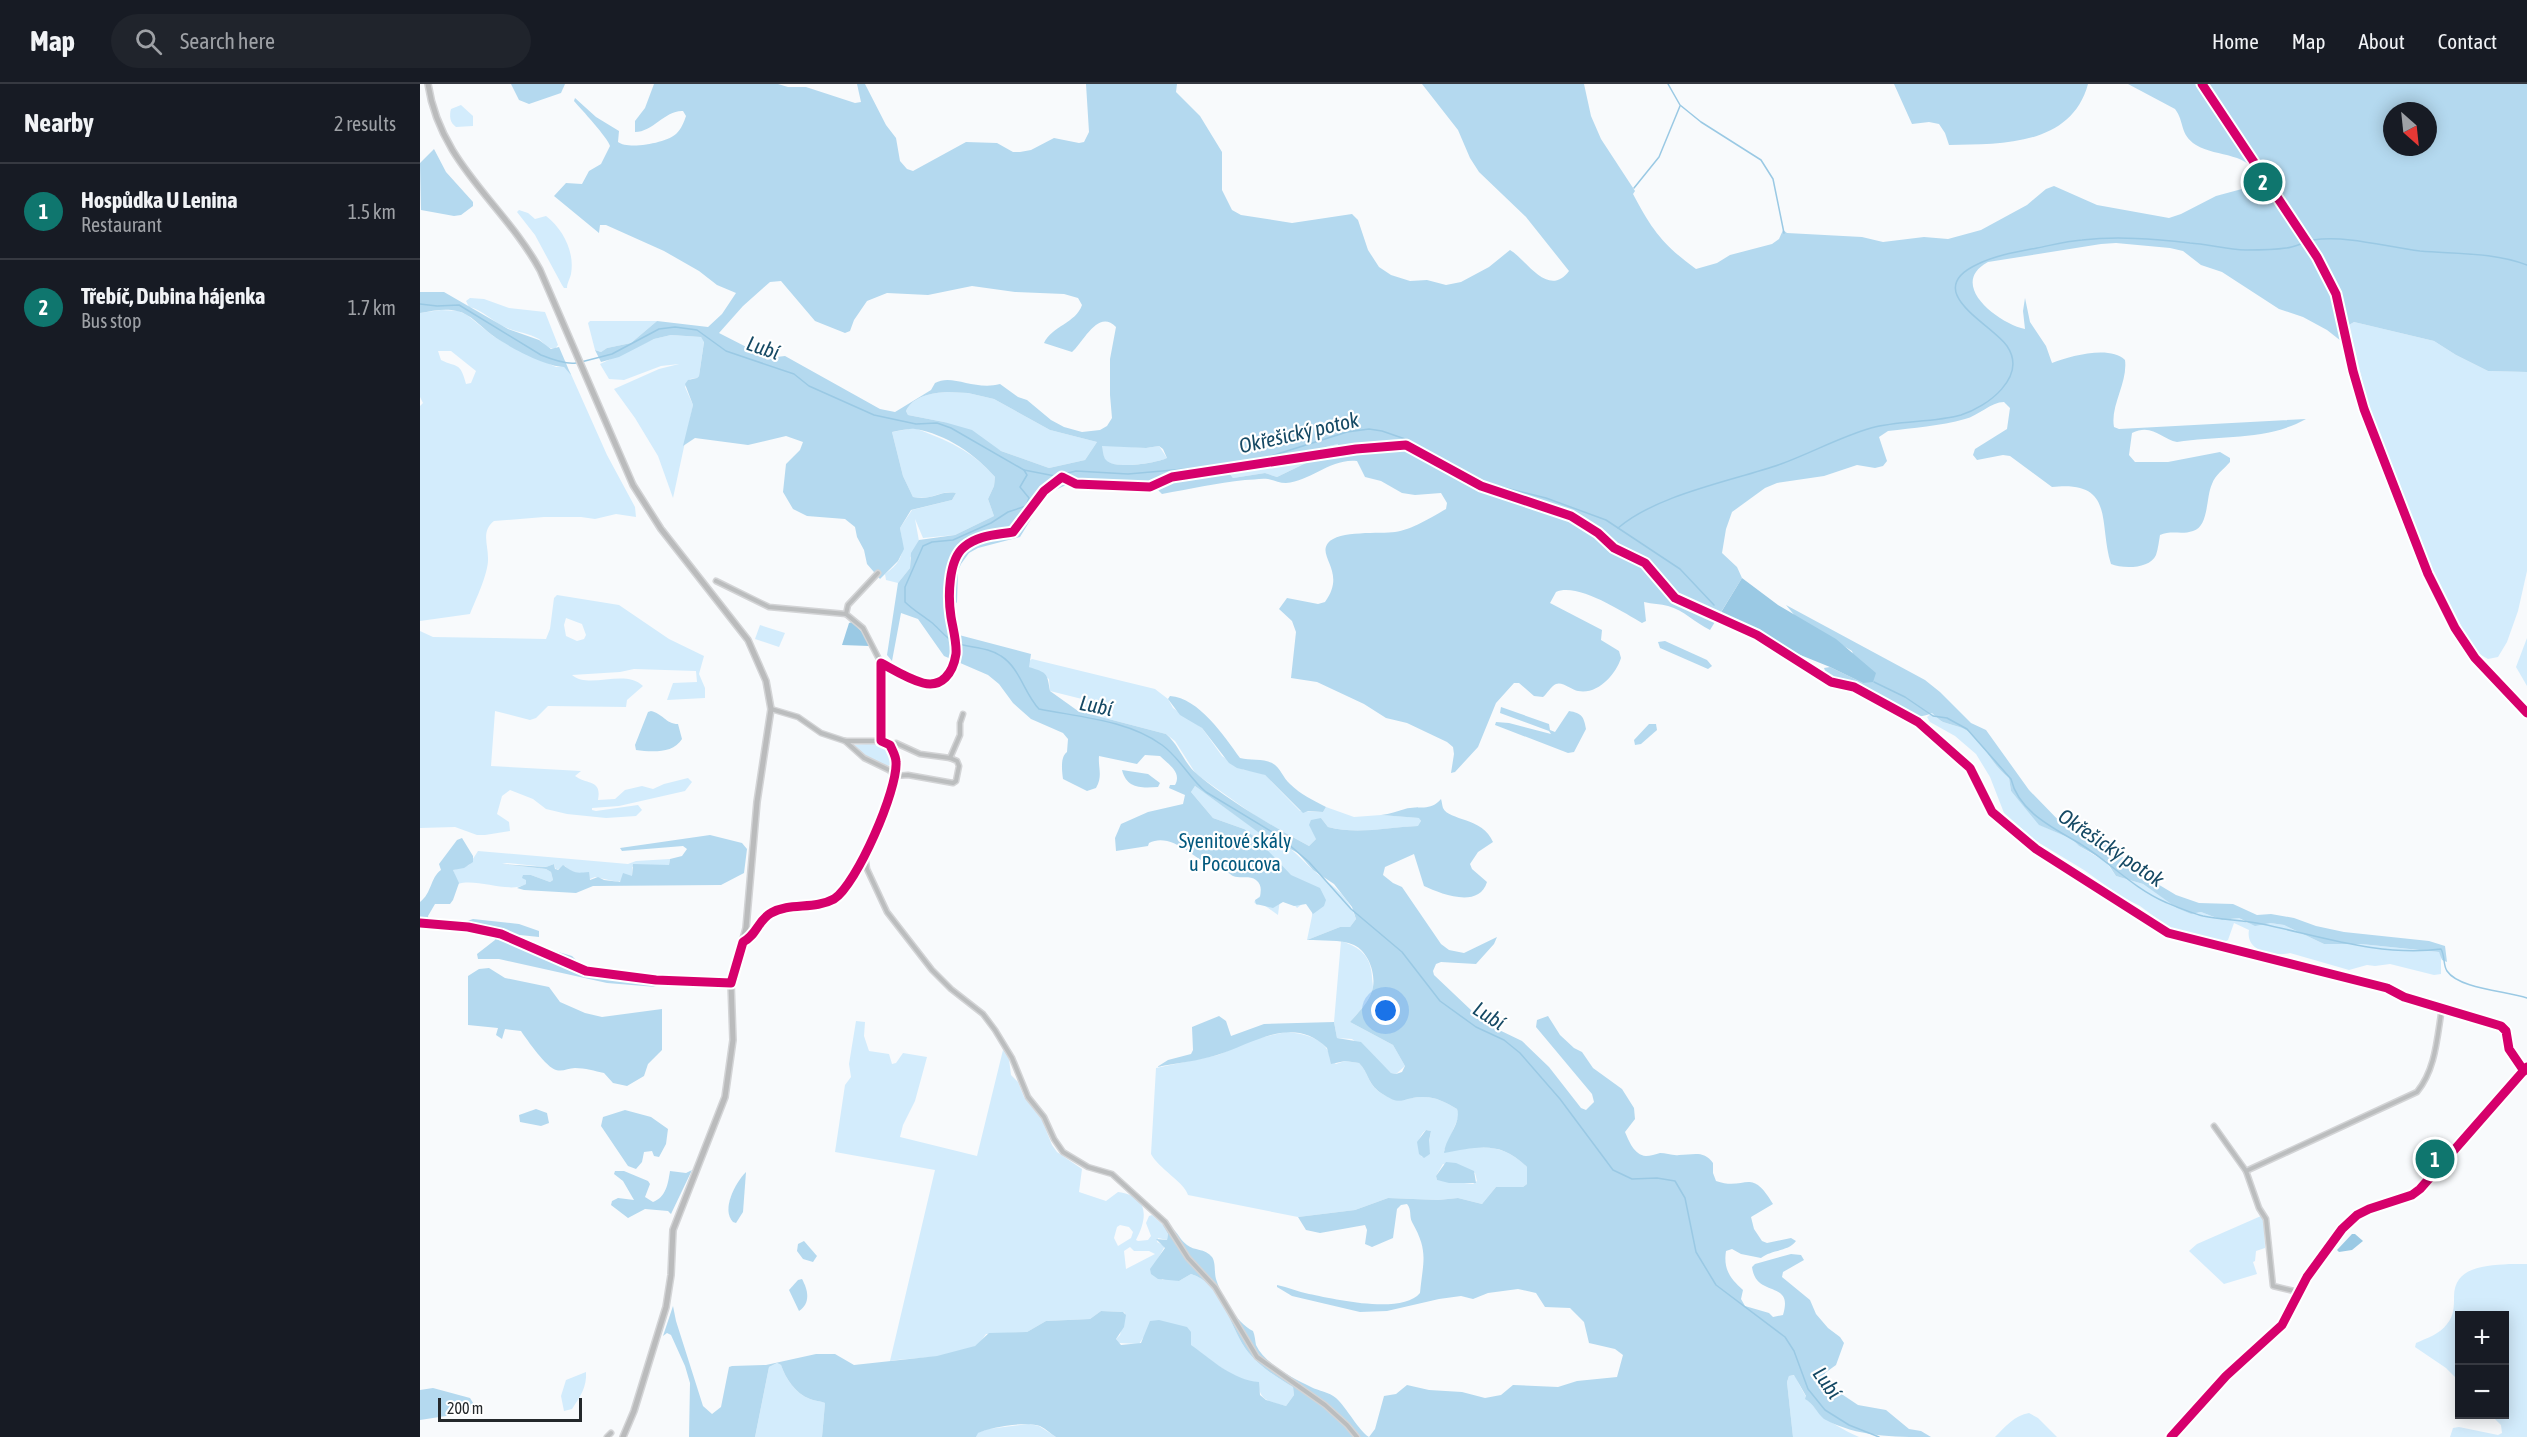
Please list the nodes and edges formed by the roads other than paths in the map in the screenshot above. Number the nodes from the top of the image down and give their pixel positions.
1 (428, 84) edge
2 (2202, 84) edge
3 (878, 573) dead end
4 (716, 581) dead end
5 (846, 614) junction
6 (881, 663) junction
7 (938, 684) dead end
8 (771, 709) junction
9 (2527, 713) edge
10 (963, 714) dead end
11 (845, 741) junction
12 (881, 741) junction
13 (890, 745) junction
14 (950, 758) junction
15 (895, 776) junction
16 (865, 855) junction
17 (743, 942) junction
18 (2404, 998) dead end
19 (2442, 1008) junction
20 (2525, 1069) edge
21 (2214, 1126) dead end
22 (2246, 1171) junction
23 (2298, 1292) junction
24 (611, 1433) dead end
25 (607, 1437) edge
26 (623, 1437) edge
27 (1357, 1437) edge
28 (2171, 1437) edge

1 - 8 main road
2 - 9 street
3 - 5 street
4 - 5 street
5 - 6 street
6 - 7 street
6 - 12 street
8 - 11 street
8 - 17 main road
10 - 14 street
11 - 12 street
11 - 15 street
12 - 13 street
13 - 14 street
13 - 15 street
14 - 15 street
15 - 16 street
16 - 17 street
16 - 27 street
17 - 26 main road
18 - 19 street
19 - 20 street
19 - 22 street
20 - 23 street
21 - 22 street
22 - 23 street
23 - 28 street
24 - 25 street

